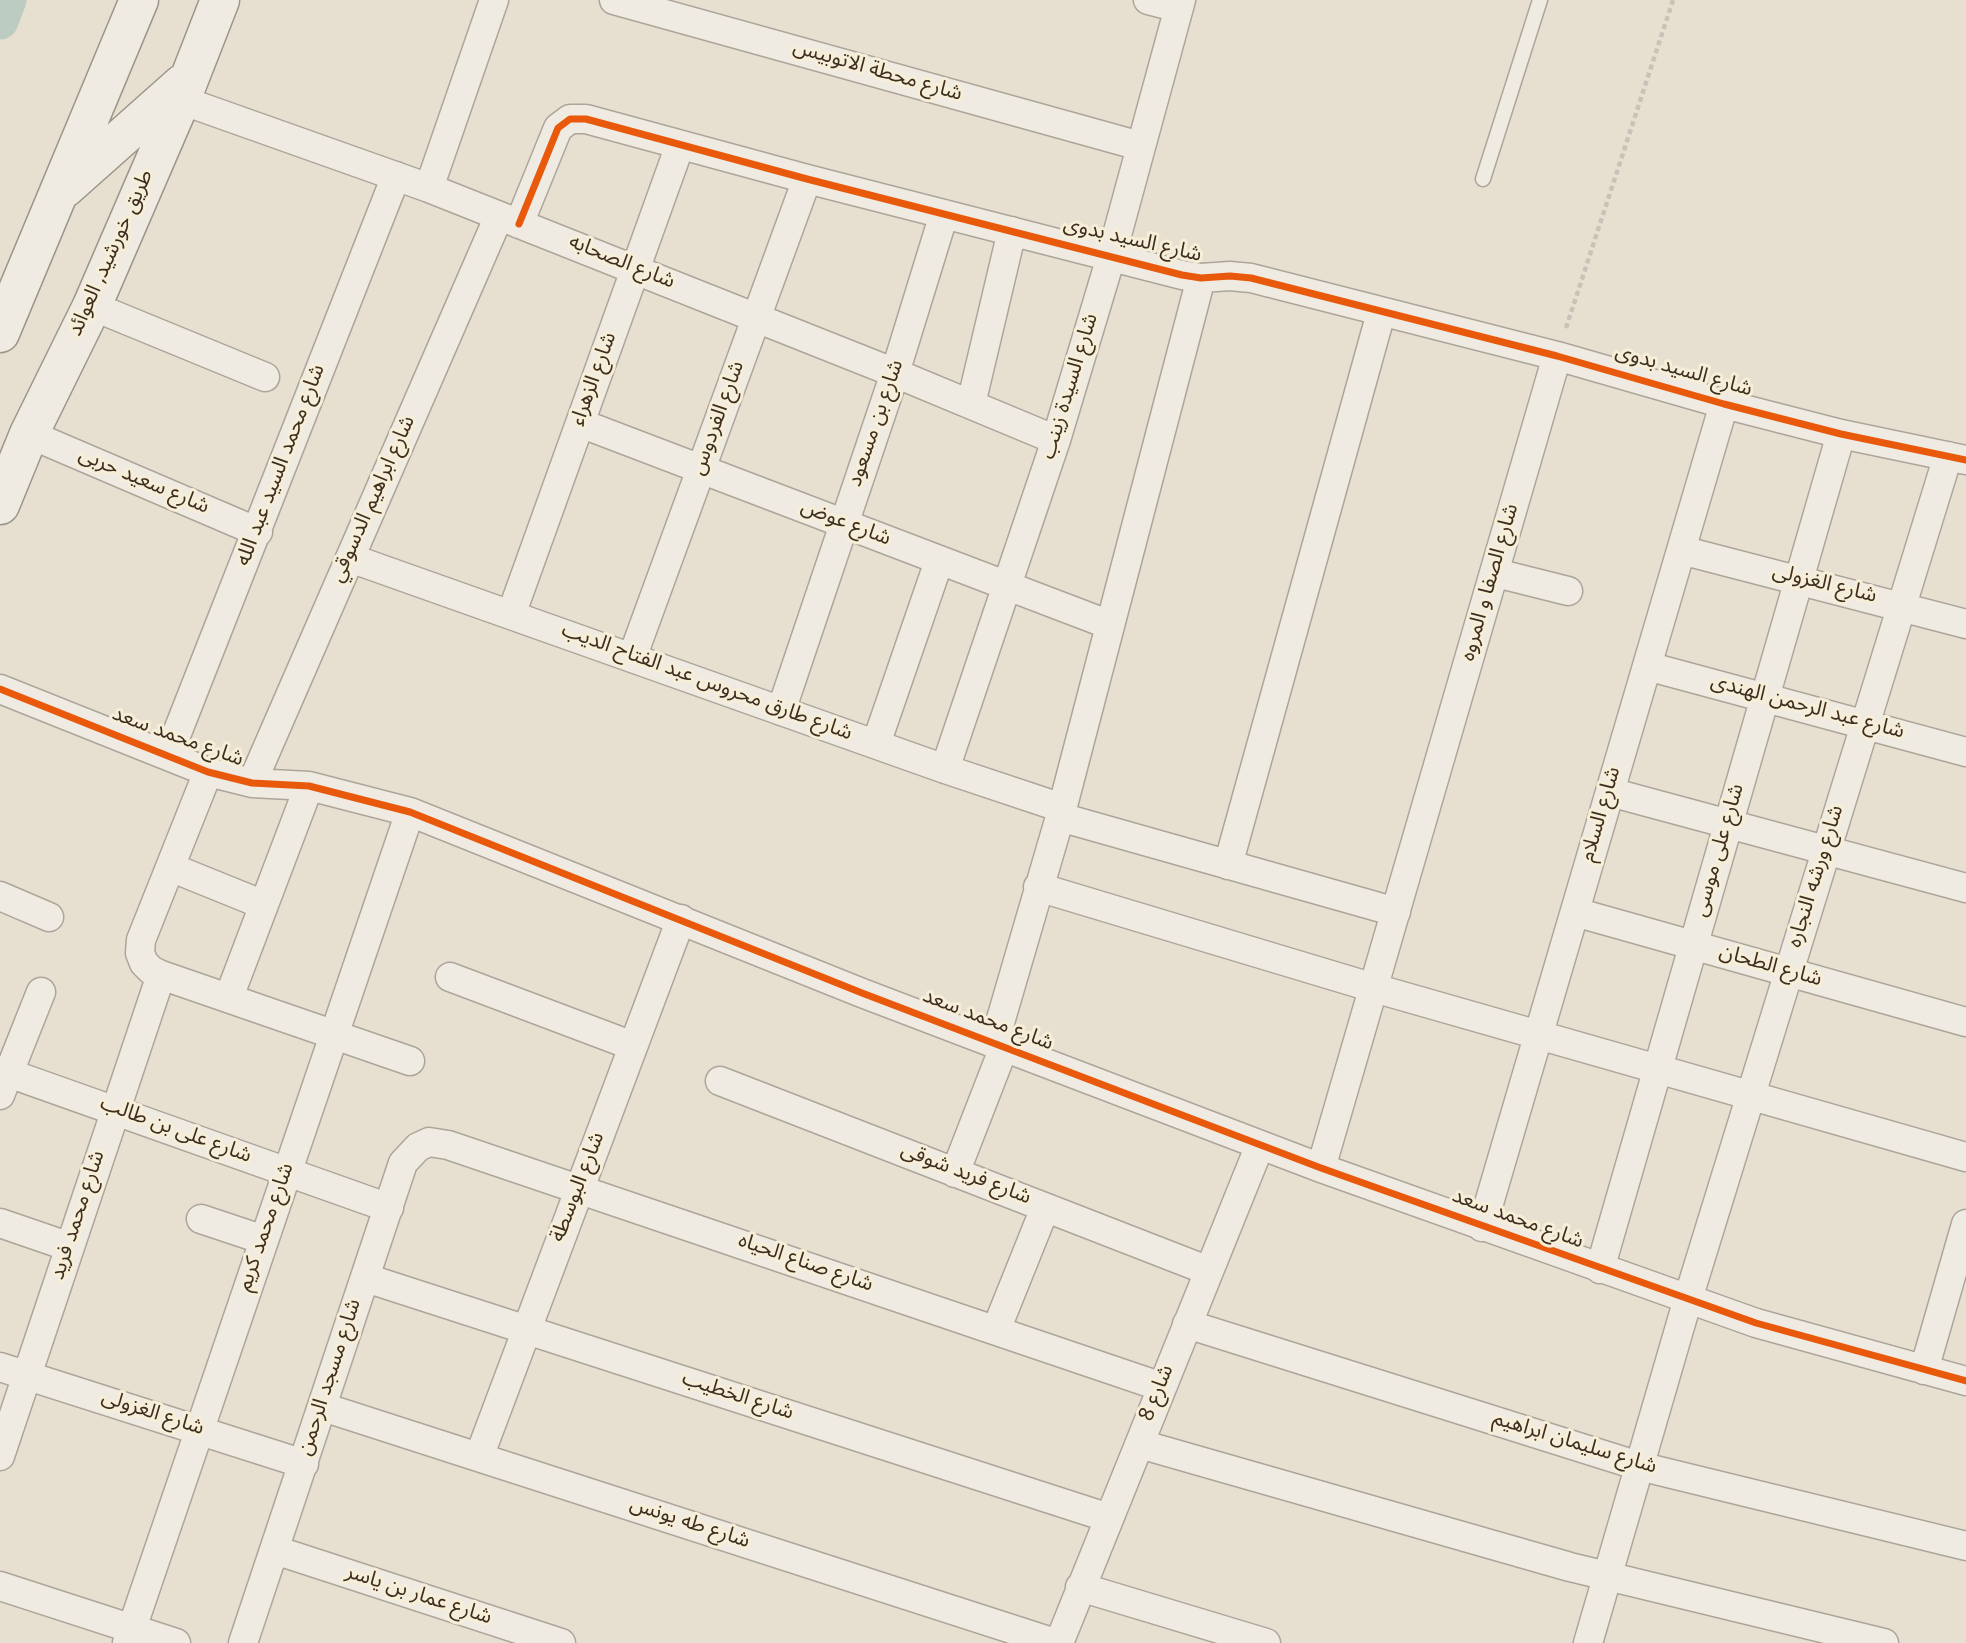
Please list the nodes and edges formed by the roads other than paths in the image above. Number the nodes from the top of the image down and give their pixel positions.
1 (139, 0) edge
2 (220, 0) edge
3 (494, 0) edge
4 (614, 0) edge
5 (1149, 0) edge
6 (1540, 0) edge
7 (1180, 4) edge
8 (185, 88) junction
9 (680, 145) junction
10 (1140, 146) junction
11 (396, 176) junction
12 (807, 179) junction
13 (1483, 179) dead end
14 (429, 188) junction
15 (58, 194) junction
16 (944, 214) junction
17 (509, 220) junction
18 (1012, 232) junction
19 (1111, 257) junction
20 (635, 270) junction
21 (1201, 278) junction
22 (92, 306) junction
23 (1381, 313) junction
24 (756, 318) junction
25 (0, 333) edge
26 (1558, 356) junction
27 (895, 373) junction
28 (265, 377) dead end
29 (971, 404) junction
30 (1724, 404) junction
31 (580, 424) junction
32 (29, 434) junction
33 (1841, 434) junction
34 (1056, 440) junction
35 (1957, 458) edge
36 (701, 470) junction
37 (0, 505) edge
38 (844, 525) junction
39 (258, 532) junction
40 (1681, 550) junction
41 (350, 558) junction
42 (939, 561) junction
43 (1496, 573) junction
44 (1799, 580) junction
45 (1007, 587) junction
46 (1568, 591) dead end
47 (1902, 606) junction
48 (511, 615) junction
49 (1966, 624) edge
50 (1110, 625) junction
51 (632, 658) junction
52 (1647, 666) junction
53 (0, 689) edge
54 (1765, 698) junction
55 (781, 711) junction
56 (1865, 725) junction
57 (876, 744) junction
58 (1966, 752) edge
59 (167, 756) junction
60 (945, 769) junction
61 (208, 772) junction
62 (252, 783) junction
63 (309, 786) junction
64 (1610, 792) junction
65 (410, 812) junction
66 (1061, 813) junction
67 (1729, 824) junction
68 (1826, 849) junction
69 (1228, 865) junction
70 (170, 867) junction
71 (1038, 887) junction
72 (1966, 888) edge
73 (0, 896) edge
74 (264, 905) junction
75 (1396, 912) junction
76 (1575, 912) junction
77 (49, 917) dead end
78 (681, 919) junction
79 (1693, 946) junction
80 (1788, 973) junction
81 (161, 975) junction
82 (450, 977) dead end
83 (1374, 988) junction
84 (41, 992) dead end
85 (229, 997) junction
86 (1966, 1022) edge
87 (334, 1034) junction
88 (1539, 1035) junction
89 (999, 1045) junction
90 (633, 1046) junction
91 (410, 1061) dead end
92 (1658, 1069) junction
93 (3, 1079) edge
94 (720, 1081) dead end
95 (1751, 1095) junction
96 (115, 1111) junction
97 (448, 1145) joint
98 (1260, 1145) junction
99 (1966, 1157) edge
100 (1321, 1168) junction
101 (287, 1172) junction
102 (955, 1173) junction
103 (580, 1189) junction
104 (389, 1208) junction
105 (1045, 1208) junction
106 (201, 1219) dead end
107 (0, 1223) edge
108 (1966, 1224) edge
109 (1482, 1227) junction
110 (264, 1240) junction
111 (70, 1247) junction
112 (1600, 1269) junction
113 (1209, 1271) junction
114 (366, 1278) junction
115 (1689, 1298) junction
116 (1188, 1324) junction
117 (527, 1330) junction
118 (996, 1330) junction
119 (0, 1367) edge
120 (1924, 1370) junction
121 (28, 1375) junction
122 (1966, 1381) edge
123 (1162, 1387) junction
124 (323, 1407) junction
125 (200, 1430) junction
126 (1140, 1444) junction
127 (0, 1457) edge
128 (479, 1457) junction
129 (304, 1464) junction
130 (1639, 1466) junction
131 (1109, 1518) junction
132 (1966, 1546) edge
133 (275, 1550) junction
134 (1608, 1577) junction
135 (0, 1586) edge
136 (1080, 1587) junction
137 (130, 1636) edge
138 (176, 1643) edge
139 (243, 1643) edge
140 (561, 1643) edge
141 (1057, 1643) edge
142 (1266, 1643) edge
143 (1588, 1643) edge
144 (1884, 1643) edge

1 - 15 main road
2 - 8 main road, طريق خورشيد, العوائد
3 - 14 street
4 - 10 street, شارع محطة الاتوبيس
5 - 7 street
6 - 13 lane
7 - 10 street, شارع السيدة زينب
8 - 11 street, شارع الصحابه
8 - 15 main road
8 - 22 main road, طريق خورشيد, العوائد
9 - 12 street, شارع السيد بدوى
9 - 17 street, شارع السيد بدوى
9 - 20 street, شارع الزهراء
10 - 19 street, شارع السيدة زينب
11 - 14 street, شارع الصحابه
11 - 39 street, شارع محمد السيد عبد الله
12 - 16 street, شارع السيد بدوى
12 - 24 street, شارع الفردوس
14 - 17 street, شارع الصحابه
15 - 25 main road
16 - 18 street, شارع السيد بدوى
16 - 27 street, شارع بن مسعود
17 - 20 street, شارع الصحابه
17 - 41 street, شارع ابراهيم الدسوقي
18 - 19 street, شارع السيد بدوى
18 - 29 street
19 - 21 street, شارع السيد بدوى
19 - 34 street, شارع السيدة زينب
20 - 24 street, شارع الصحابه
20 - 31 street, شارع الزهراء
21 - 23 street, شارع السيد بدوى
21 - 50 street
22 - 28 street
22 - 32 main road, طريق خورشيد, العوائد
23 - 26 street, شارع السيد بدوى
23 - 69 street
24 - 27 street, شارع الصحابه
24 - 36 street, شارع الفردوس
26 - 30 street, شارع السيد بدوى
26 - 43 street, شارع الصفا و المروه
27 - 29 street, شارع الصحابه
27 - 38 street, شارع بن مسعود
29 - 34 street, شارع الصحابه
30 - 33 street, شارع السيد بدوى
30 - 40 street, شارع السلام
31 - 36 street, شارع عوض
31 - 48 street, شارع الزهراء
32 - 37 main road, طريق خورشيد, العوائد
32 - 39 street, شارع سعيد حربى
33 - 35 street, شارع السيد بدوى
33 - 44 street, شارع على موسى
34 - 45 street, شارع السيدة زينب
35 - 47 street, شارع ورشه النجاره
36 - 38 street, شارع عوض
36 - 51 street, شارع الفردوس
38 - 42 street, شارع عوض
38 - 55 street, شارع بن مسعود
39 - 59 street, شارع محمد السيد عبد الله
40 - 44 street, شارع الغزولى
40 - 52 street, شارع السلام
41 - 48 street, شارع طارق محروس عبد الفتاح الديب
41 - 62 street, شارع ابراهيم الدسوقي
42 - 45 street, شارع عوض
42 - 57 street
43 - 46 street
43 - 75 street, شارع الصفا و المروه
44 - 47 street, شارع الغزولى
44 - 54 street, شارع على موسى
45 - 50 street, شارع عوض
45 - 60 street, شارع السيدة زينب
47 - 49 street, شارع الغزولى
47 - 56 street, شارع ورشه النجاره
48 - 51 street, شارع طارق محروس عبد الفتاح الديب
50 - 66 street
51 - 55 street, شارع طارق محروس عبد الفتاح الديب
52 - 54 street, شارع عبد الرحمن الهندى
52 - 64 street, شارع السلام
53 - 59 street, شارع محمد سعد
54 - 56 street, شارع عبد الرحمن الهندى
54 - 67 street, شارع على موسى
55 - 57 street, شارع طارق محروس عبد الفتاح الديب
56 - 58 street, شارع عبد الرحمن الهندى
56 - 68 street, شارع ورشه النجاره
57 - 60 street, شارع طارق محروس عبد الفتاح الديب
59 - 61 street, شارع محمد سعد
60 - 66 street, شارع طارق محروس عبد الفتاح الديب
61 - 62 street, شارع محمد سعد
61 - 70 street
62 - 63 street, شارع محمد سعد
63 - 65 street, شارع محمد سعد
63 - 74 street
64 - 67 street
64 - 76 street, شارع السلام
65 - 78 street, شارع محمد سعد
65 - 87 street, شارع محمد كريم
66 - 69 street, شارع طارق محروس عبد الفتاح الديب
66 - 71 street
67 - 68 street
67 - 79 street, شارع على موسى
68 - 72 street
68 - 80 street, شارع ورشه النجاره
69 - 75 street, شارع طارق محروس عبد الفتاح الديب
70 - 74 street
70 - 81 street
71 - 83 street
71 - 89 street
73 - 77 street
74 - 85 street
75 - 83 street, شارع الصفا و المروه
76 - 79 street, شارع الطحان
76 - 88 street, شارع السلام
78 - 89 street, شارع محمد سعد
78 - 90 street, شارع البوسطة
79 - 80 street, شارع الطحان
79 - 92 street, شارع على موسى
80 - 86 street, شارع الطحان
80 - 95 street, شارع ورشه النجاره
81 - 85 street
81 - 96 street, شارع محمد فريد
82 - 90 street
83 - 88 street
83 - 100 street, شارع الصفا و المروه
84 - 93 street
85 - 87 street
87 - 91 street
87 - 101 street, شارع محمد كريم
88 - 92 street
88 - 109 street, شارع السلام
89 - 98 street, شارع محمد سعد
89 - 102 street
90 - 103 street, شارع البوسطة
92 - 95 street
92 - 112 street, شارع على موسى
93 - 96 street, شارع على بن طالب
94 - 102 street, شارع فريد شوقى
95 - 99 street
95 - 115 street, شارع ورشه النجاره
96 - 101 street, شارع على بن طالب
96 - 111 street, شارع محمد فريد
97 - 103 street, شارع صناع الحياه
97 - 104 street, شارع مسجد الرحمن
98 - 100 street, شارع محمد سعد
98 - 113 street, شارع 8
100 - 109 street, شارع محمد سعد
101 - 104 street, شارع على بن طالب
101 - 110 street, شارع محمد كريم
102 - 105 street, شارع فريد شوقى
103 - 117 street, شارع البوسطة
103 - 118 street, شارع صناع الحياه
104 - 114 street, شارع مسجد الرحمن
105 - 113 street, شارع فريد شوقى
105 - 118 street
106 - 110 street
107 - 111 street
108 - 120 street
109 - 112 street, شارع محمد سعد
110 - 125 street, شارع محمد كريم
111 - 121 street, شارع محمد فريد
112 - 115 street, شارع محمد سعد
113 - 116 street, شارع 8
114 - 117 street, شارع الخطيب
114 - 124 street, شارع مسجد الرحمن
115 - 120 street, شارع محمد سعد
115 - 130 street, شارع ورشه النجاره
116 - 123 street, شارع 8
116 - 130 street, شارع سليمان ابراهيم
117 - 128 street, شارع البوسطة
117 - 131 street, شارع الخطيب
118 - 123 street, شارع صناع الحياه
119 - 121 street, شارع الغزولى
120 - 122 street, شارع محمد سعد
121 - 125 street, شارع الغزولى
121 - 127 street, شارع محمد فريد
123 - 126 street, شارع 8
124 - 128 street, شارع طه يونس
124 - 129 street, شارع مسجد الرحمن
125 - 129 street, شارع الغزولى
125 - 137 street, شارع محمد كريم
126 - 131 street, شارع 8
126 - 134 street
128 - 141 street, شارع طه يونس
129 - 133 street, شارع مسجد الرحمن
130 - 132 street, شارع سليمان ابراهيم
130 - 134 street, شارع ورشه النجاره
131 - 136 street, شارع 8
133 - 139 street, شارع مسجد الرحمن
133 - 140 street, شارع عمار بن ياسر
134 - 143 street, شارع ورشه النجاره
134 - 144 street
135 - 137 street
136 - 141 street, شارع 8
136 - 142 street
137 - 138 street

